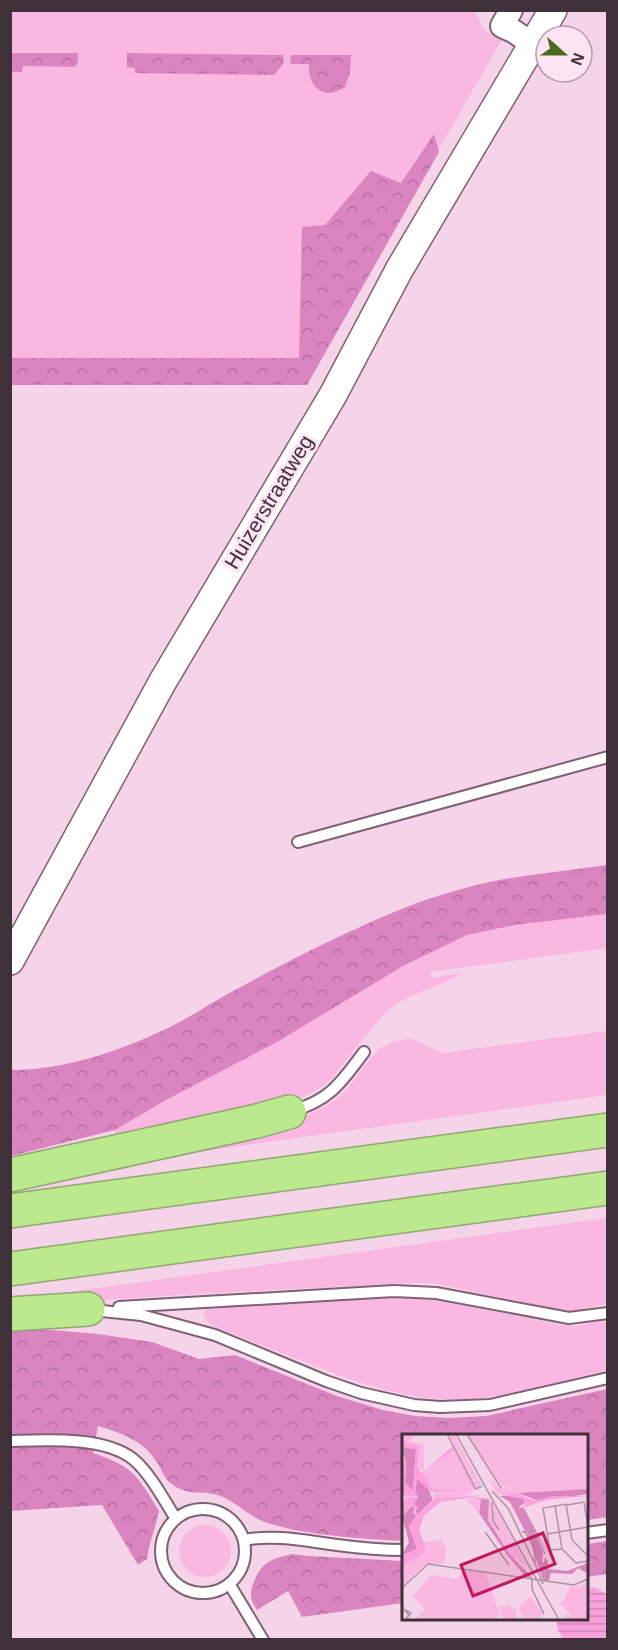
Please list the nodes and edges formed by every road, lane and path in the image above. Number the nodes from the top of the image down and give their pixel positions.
1 (511, 10) edge
2 (553, 10) edge
3 (532, 45) junction
4 (608, 757) edge
5 (298, 842) dead end
6 (10, 962) edge
7 (364, 1053) dead end
8 (289, 1112) joint
9 (608, 1130) edge
10 (10, 1175) edge
11 (608, 1188) edge
12 (10, 1211) edge
13 (10, 1269) edge
14 (88, 1309) junction
15 (608, 1313) edge
16 (10, 1314) edge
17 (608, 1378) edge
18 (10, 1441) edge
19 (176, 1519) junction
20 (608, 1530) edge
21 (588, 1533) edge
22 (244, 1540) junction
23 (402, 1550) edge
24 (230, 1585) junction
25 (263, 1640) edge

1 - 3 street
2 - 3 street, Huizerstraatweg
3 - 6 street, Huizerstraatweg
4 - 5 lane
7 - 8 lane
8 - 10 highway
9 - 12 highway
11 - 13 highway
14 - 15 lane
14 - 16 highway
14 - 17 lane
18 - 19 lane
19 - 22 lane
19 - 24 lane
20 - 21 lane
22 - 23 lane
22 - 24 lane
24 - 25 lane

